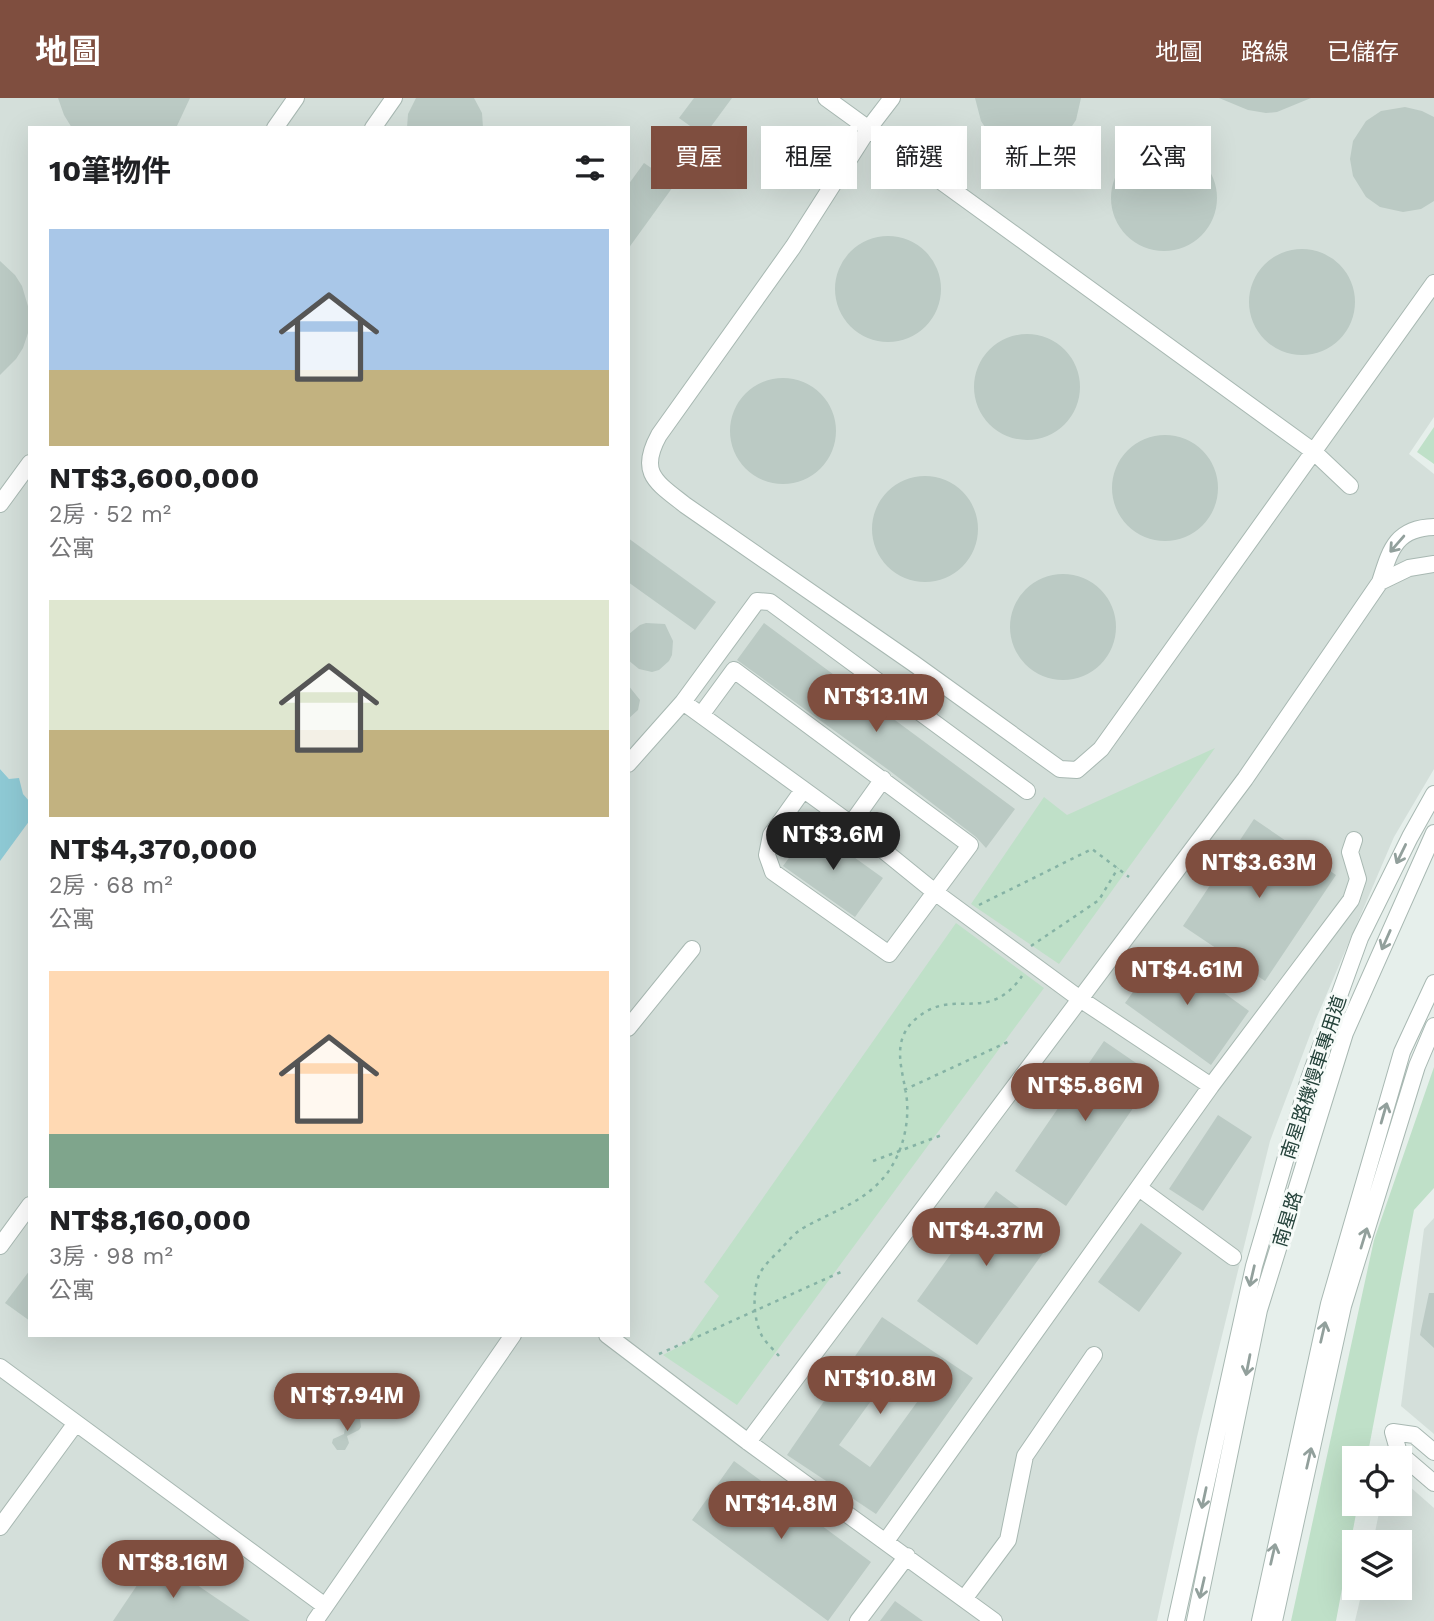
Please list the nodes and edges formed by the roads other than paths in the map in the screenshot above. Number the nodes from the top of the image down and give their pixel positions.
1 (296, 98) edge
2 (394, 98) edge
3 (827, 98) edge
4 (892, 98) edge
5 (276, 126) edge
6 (374, 126) edge
7 (869, 128) junction
8 (1434, 283) edge
9 (1312, 451) junction
10 (28, 466) edge
11 (1350, 486) dead end
12 (0, 504) edge
13 (1434, 527) edge
14 (1434, 564) edge
15 (1380, 582) junction
16 (683, 702) junction
17 (701, 715) junction
18 (630, 762) edge
19 (883, 779) junction
20 (803, 790) junction
21 (1027, 792) dead end
22 (1434, 794) edge
23 (851, 824) junction
24 (1434, 833) edge
25 (1354, 840) dead end
26 (936, 894) junction
27 (691, 949) dead end
28 (1434, 983) edge
29 (1080, 999) junction
30 (630, 1025) edge
31 (1434, 1026) edge
32 (1211, 1086) junction
33 (1139, 1188) junction
34 (28, 1208) edge
35 (0, 1246) edge
36 (1233, 1257) dead end
37 (512, 1337) edge
38 (610, 1337) edge
39 (1094, 1355) dead end
40 (0, 1367) edge
41 (76, 1423) junction
42 (748, 1442) junction
43 (1434, 1452) edge
44 (1434, 1483) edge
45 (0, 1527) edge
46 (886, 1541) junction
47 (907, 1556) junction
48 (964, 1599) junction
49 (325, 1606) junction
50 (315, 1621) edge
51 (858, 1621) edge
52 (994, 1621) edge
53 (1176, 1621) edge
54 (1195, 1621) edge
55 (1260, 1621) edge
56 (1274, 1621) edge

1 - 5 street
2 - 6 street
3 - 7 street
4 - 7 street
7 - 9 street
7 - 9 street
8 - 9 street
9 - 11 street
10 - 12 street
13 -> 15 street
14 - 15 street
15 - 29 street
16 - 17 street
16 - 18 street
16 - 21 street
17 - 19 street
17 - 20 street
19 - 23 street
19 - 26 street
20 - 23 street
20 - 26 street
22 -> 53 street, 南星路機慢車專用道
23 - 26 street
24 -> 54 street, 南星路
25 - 32 street
26 - 29 street
27 - 30 street
55 -> 28 street
29 - 32 street
29 - 42 street
56 -> 31 street
32 - 33 street
33 - 36 street
33 - 46 street
34 - 35 street
37 - 49 street
38 - 42 street
39 - 48 street
40 - 41 street
41 - 45 street
41 - 49 street
42 - 46 street
43 - 44 street
46 - 47 street
47 - 48 street
47 - 51 street
48 - 52 street
49 - 50 street

